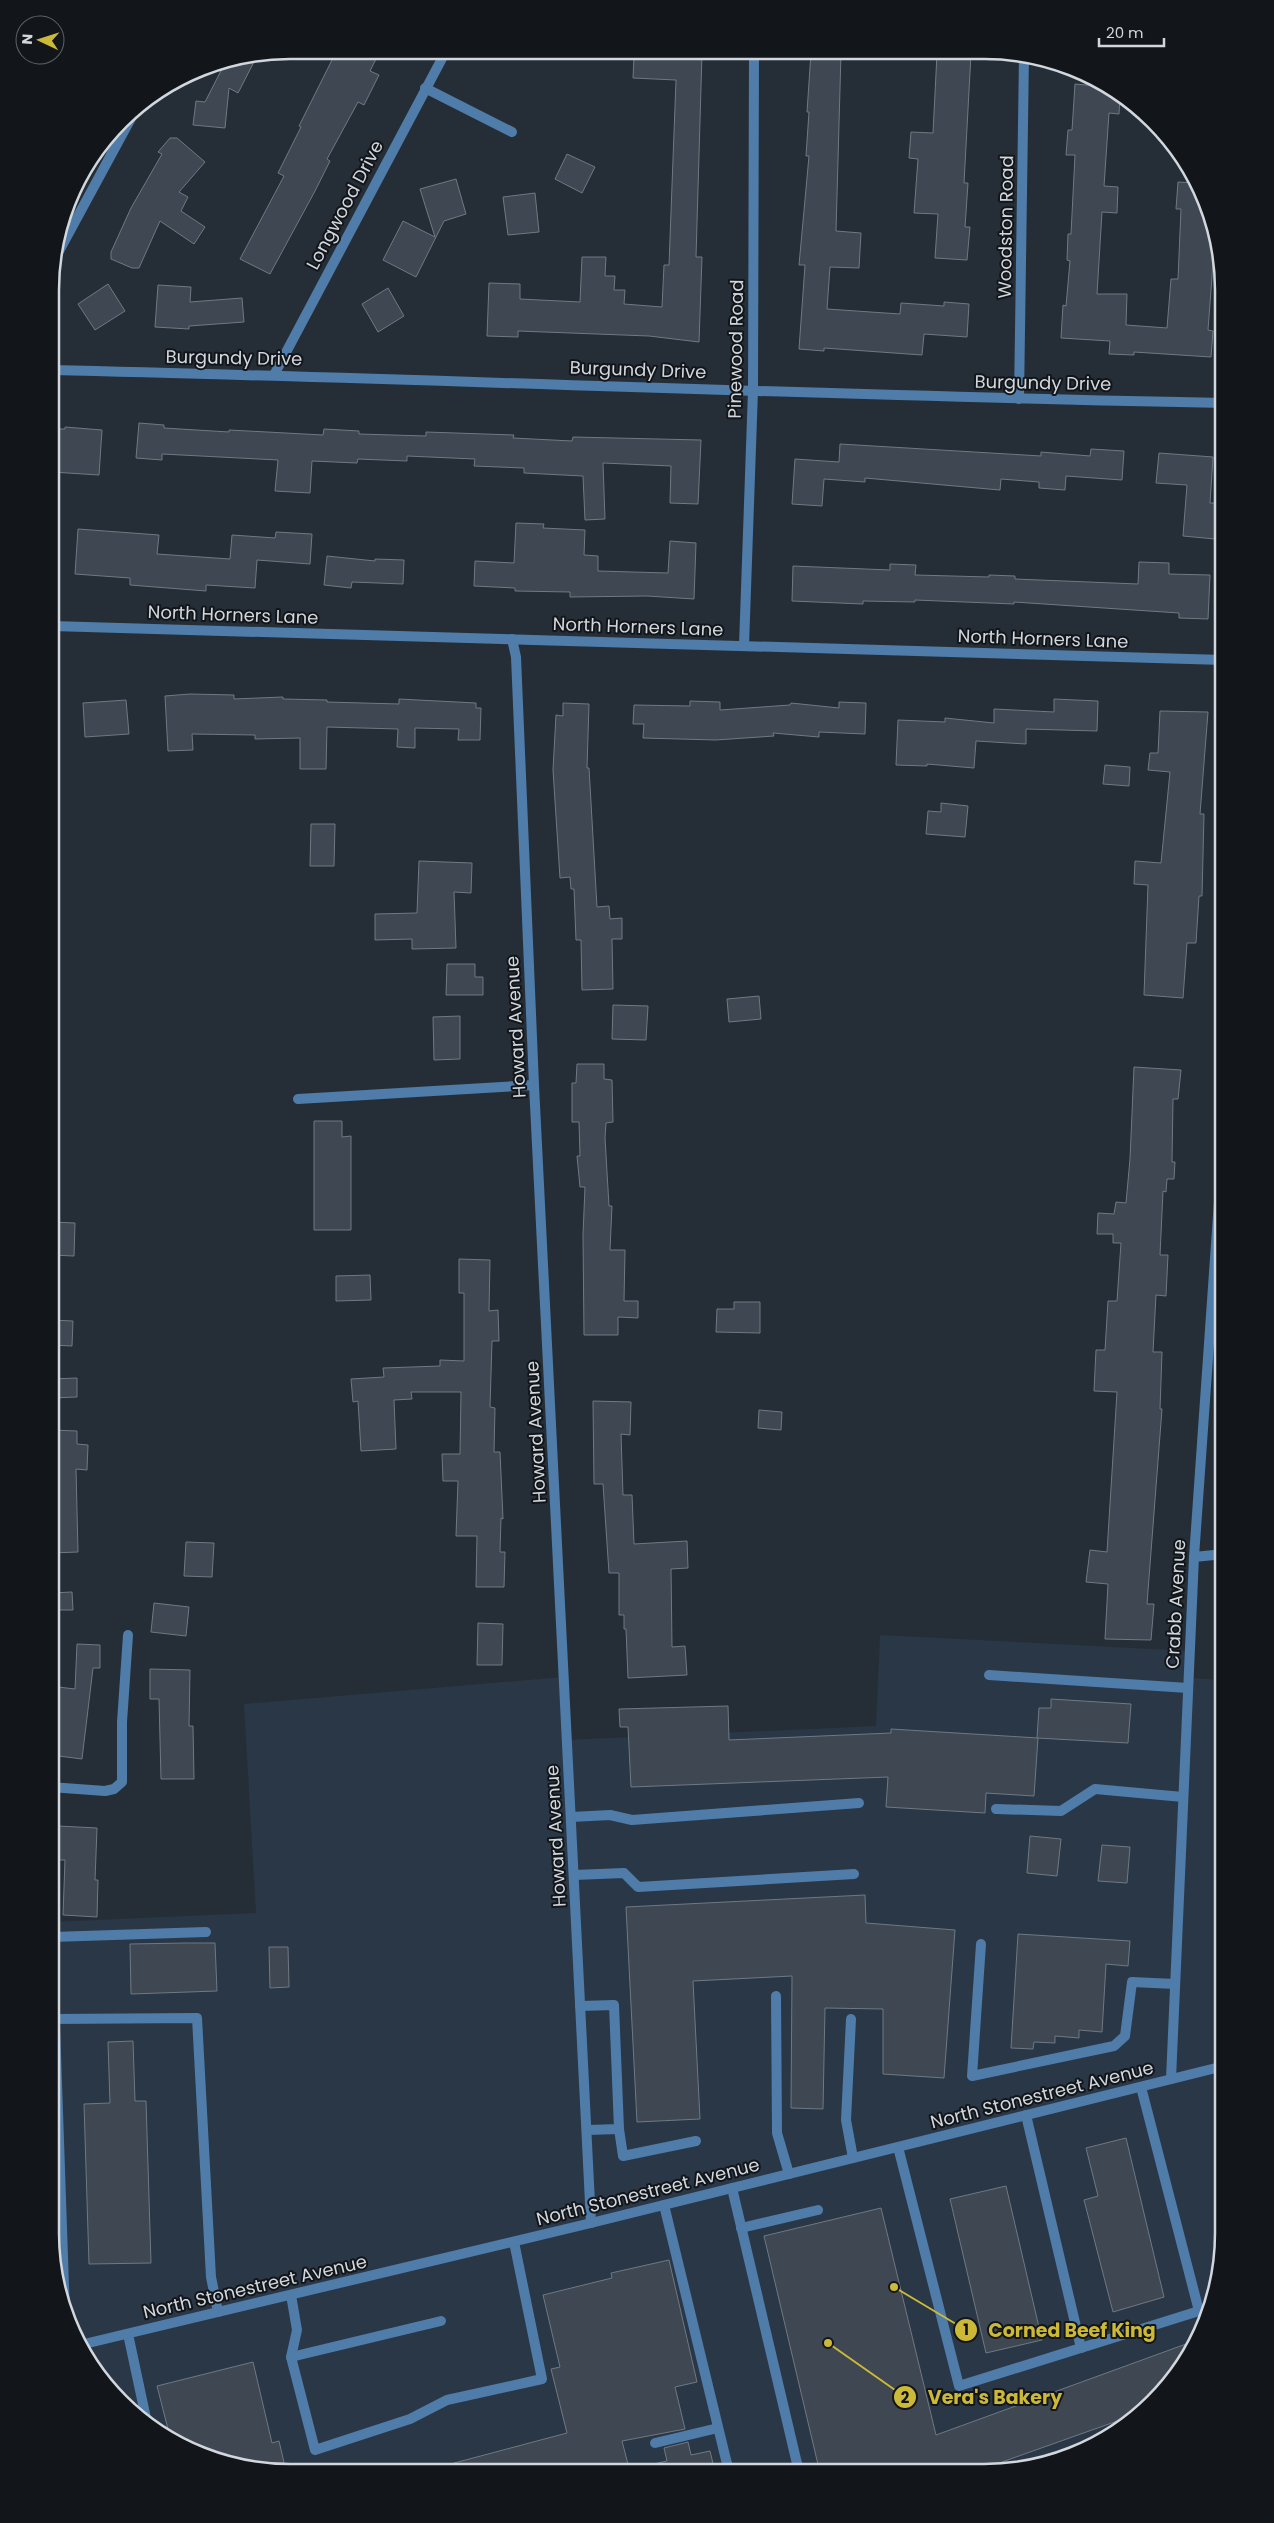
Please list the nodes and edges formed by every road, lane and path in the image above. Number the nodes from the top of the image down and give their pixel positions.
1 (441, 59) edge
2 (754, 59) edge
3 (1024, 62) edge
4 (425, 88) junction
5 (126, 126) edge
6 (512, 132) dead end
7 (64, 242) edge
8 (59, 370) edge
9 (274, 375) junction
10 (753, 390) junction
11 (1019, 399) junction
12 (1215, 403) edge
13 (59, 626) edge
14 (512, 639) junction
15 (744, 646) junction
16 (1215, 660) edge
17 (534, 1085) junction
18 (298, 1099) dead end
19 (1215, 1258) edge
20 (1215, 1555) edge
21 (1194, 1557) junction
22 (128, 1635) dead end
23 (989, 1675) dead end
24 (1188, 1688) junction
25 (59, 1788) edge
26 (1183, 1797) junction
27 (859, 1803) dead end
28 (996, 1809) dead end
29 (571, 1817) junction
30 (854, 1874) dead end
31 (574, 1875) junction
32 (206, 1932) dead end
33 (59, 1937) edge
34 (981, 1944) dead end
35 (1175, 1984) junction
36 (776, 1996) dead end
37 (580, 2006) junction
38 (59, 2019) edge
39 (851, 2019) dead end
40 (1215, 2068) edge
41 (1171, 2079) junction
42 (1141, 2087) junction
43 (1026, 2115) junction
44 (620, 2129) junction
45 (587, 2130) junction
46 (696, 2141) dead end
47 (898, 2147) junction
48 (854, 2158) junction
49 (59, 2167) edge
50 (789, 2174) junction
51 (732, 2188) junction
52 (664, 2205) junction
53 (818, 2210) dead end
54 (591, 2223) junction
55 (741, 2228) junction
56 (514, 2242) junction
57 (64, 2280) edge
58 (291, 2295) junction
59 (218, 2312) junction
60 (441, 2321) dead end
61 (128, 2334) junction
62 (87, 2343) edge
63 (1081, 2348) junction
64 (291, 2357) junction
65 (144, 2412) edge
66 (718, 2428) junction
67 (654, 2443) dead end
68 (727, 2464) edge
69 (797, 2464) edge

1 - 4 street, Longwood Drive
2 - 10 street, Pinewood Road
3 - 11 street, Woodston Road
4 - 6 street
4 - 9 street, Longwood Drive
5 - 7 street
8 - 9 street, Burgundy Drive
9 - 10 street, Burgundy Drive
10 - 11 street, Burgundy Drive
10 - 15 street, Pinewood Road
11 - 12 street, Burgundy Drive
13 - 14 street, North Horners Lane
14 - 15 street, North Horners Lane
14 - 17 street, Howard Avenue
15 - 16 street, North Horners Lane
17 - 18 street
17 - 29 street, Howard Avenue
19 - 21 street, Crabb Avenue
20 - 21 street
21 - 24 street, Crabb Avenue
22 - 25 street
23 - 24 street
24 - 26 street, Crabb Avenue
26 - 28 street
26 - 35 street, Crabb Avenue
27 - 29 street
29 - 31 street, Howard Avenue
30 - 31 street
31 - 37 street, Howard Avenue
32 - 33 street
34 - 35 street
35 - 41 street, Crabb Avenue
36 - 50 street
37 - 44 street
37 - 45 street, Howard Avenue
38 - 59 street
39 - 48 street
40 - 41 street, North Stonestreet Avenue
41 - 42 street, North Stonestreet Avenue
42 - 43 street, North Stonestreet Avenue
42 - 63 street
43 - 47 street, North Stonestreet Avenue
43 - 63 street
44 - 45 street
44 - 46 street
45 - 54 street, Howard Avenue
47 - 48 street, North Stonestreet Avenue
47 - 63 street
48 - 50 street, North Stonestreet Avenue
49 - 57 street
50 - 51 street, North Stonestreet Avenue
51 - 52 street, North Stonestreet Avenue
51 - 55 street
52 - 54 street, North Stonestreet Avenue
52 - 66 street
53 - 55 street
54 - 56 street, North Stonestreet Avenue
55 - 69 street
56 - 58 street, North Stonestreet Avenue
56 - 64 street
58 - 59 street, North Stonestreet Avenue
58 - 64 street
59 - 61 street, North Stonestreet Avenue
60 - 64 street
61 - 62 street, North Stonestreet Avenue
61 - 65 street
66 - 67 street
66 - 68 street

